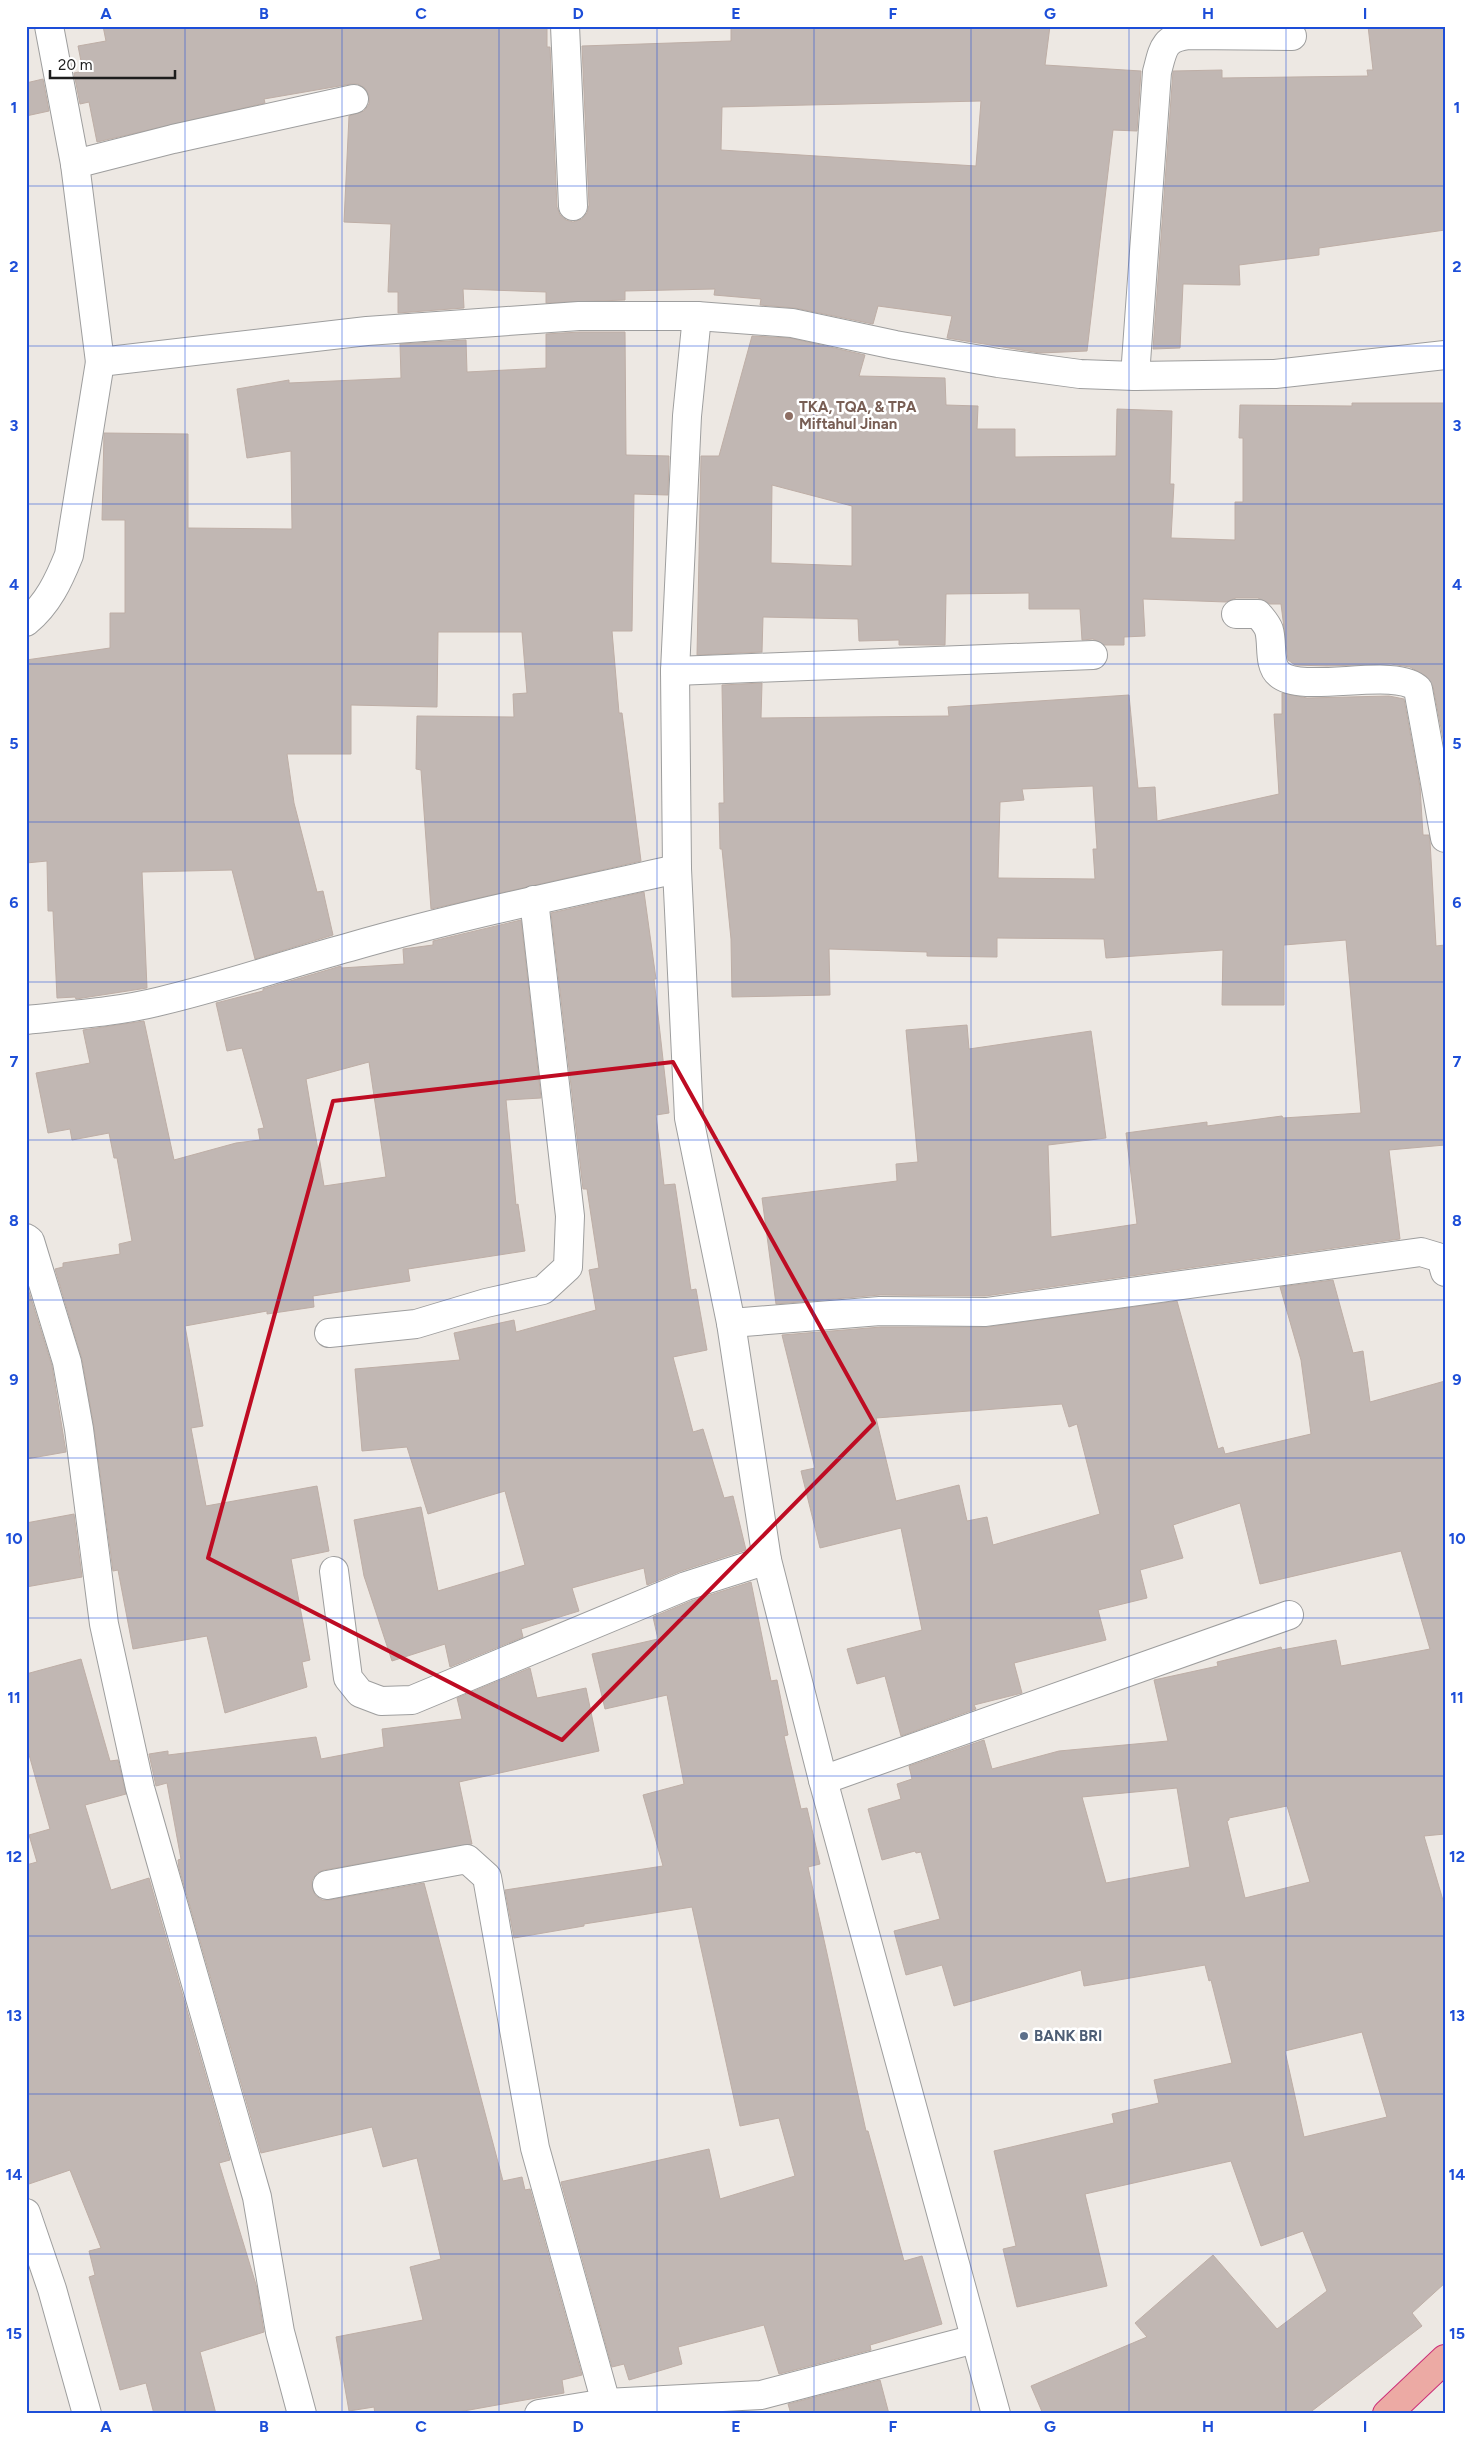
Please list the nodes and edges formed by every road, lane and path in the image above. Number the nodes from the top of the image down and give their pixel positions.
1 (49, 26) edge
2 (565, 26) edge
3 (1292, 36) dead end
4 (354, 99) dead end
5 (75, 164) junction
6 (573, 206) dead end
7 (697, 316) junction
8 (1445, 355) edge
9 (100, 362) junction
10 (1135, 376) junction
11 (1236, 614) dead end
12 (26, 622) edge
13 (1093, 655) dead end
14 (675, 671) junction
15 (1445, 838) edge
16 (677, 869) junction
17 (534, 900) junction
18 (26, 1020) edge
19 (26, 1238) edge
20 (1445, 1272) edge
21 (731, 1323) junction
22 (329, 1334) dead end
23 (767, 1560) junction
24 (334, 1571) dead end
25 (1289, 1615) dead end
26 (823, 1780) junction
27 (327, 1885) dead end
28 (26, 2213) edge
29 (975, 2339) junction
30 (1445, 2358) edge
31 (606, 2403) junction
32 (87, 2414) edge
33 (302, 2414) edge
34 (539, 2414) edge
35 (996, 2414) edge
36 (1387, 2414) edge

1 - 5 street
2 - 6 street
3 - 10 street
4 - 5 street
5 - 9 street
7 - 9 street
7 - 10 street
7 - 14 street
8 - 10 street
9 - 12 street
11 - 15 street
13 - 14 street
14 - 16 street
16 - 17 street
16 - 21 street
17 - 18 street
17 - 22 street
19 - 33 street
20 - 21 street
21 - 23 street
23 - 24 street
23 - 26 street
25 - 26 street
26 - 29 street
27 - 31 street
28 - 32 street
29 - 31 street
29 - 35 street
30 - 36 highway
31 - 34 street

